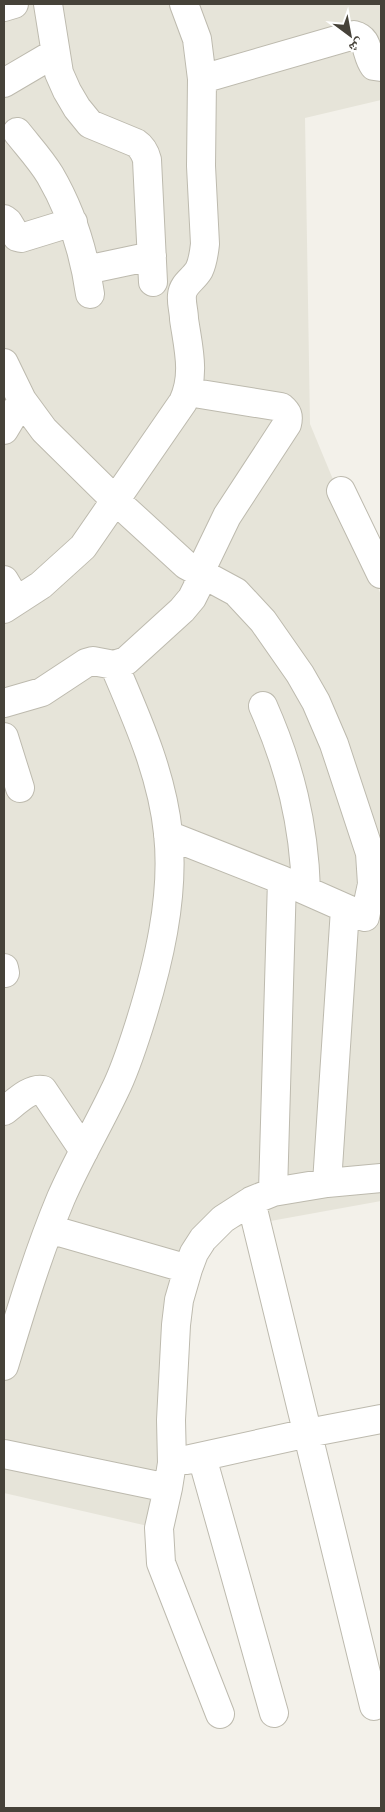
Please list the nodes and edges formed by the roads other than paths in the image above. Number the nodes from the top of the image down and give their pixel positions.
1 (14, 4) edge
2 (48, 4) edge
3 (184, 4) edge
4 (4, 7) edge
5 (55, 53) junction
6 (381, 67) edge
7 (202, 78) junction
8 (4, 83) edge
9 (18, 132) dead end
10 (4, 219) edge
11 (73, 222) junction
12 (4, 364) edge
13 (188, 392) junction
14 (22, 400) junction
15 (4, 430) edge
16 (340, 491) dead end
17 (115, 500) junction
18 (199, 574) junction
19 (381, 574) edge
20 (8, 597) edge
21 (114, 665) junction
22 (4, 703) edge
23 (263, 706) dead end
24 (4, 737) edge
25 (20, 788) dead end
26 (168, 835) junction
27 (294, 885) junction
28 (364, 916) edge
29 (4, 1111) edge
30 (84, 1151) junction
31 (381, 1178) edge
32 (327, 1183) junction
33 (262, 1197) junction
34 (49, 1229) junction
35 (188, 1269) junction
36 (11, 1309) edge
37 (4, 1366) edge
38 (381, 1419) edge
39 (308, 1433) junction
40 (4, 1454) edge
41 (202, 1457) junction
42 (170, 1476) junction
43 (374, 1706) dead end
44 (274, 1713) dead end
45 (220, 1714) dead end

1 - 4 street
2 - 5 street
3 - 7 street
5 - 8 street
5 - 11 street
6 - 7 street
7 - 13 street
9 - 11 street
10 - 11 street
12 - 14 street
13 - 17 street
13 - 18 street
14 - 15 street
14 - 17 street
16 - 19 street
17 - 18 street
17 - 20 street
18 - 21 street
18 - 28 street
21 - 22 street
21 - 26 street
23 - 27 street
24 - 25 street
26 - 27 street
26 - 30 street
27 - 28 street
27 - 33 street
28 - 32 street
29 - 30 street
30 - 34 street
31 - 32 street
32 - 33 street
33 - 35 street
33 - 39 street
34 - 35 street
34 - 36 street
35 - 42 street
36 - 37 street
38 - 39 street
39 - 41 street
39 - 43 street
40 - 42 street
41 - 42 street
41 - 44 street
42 - 45 street

